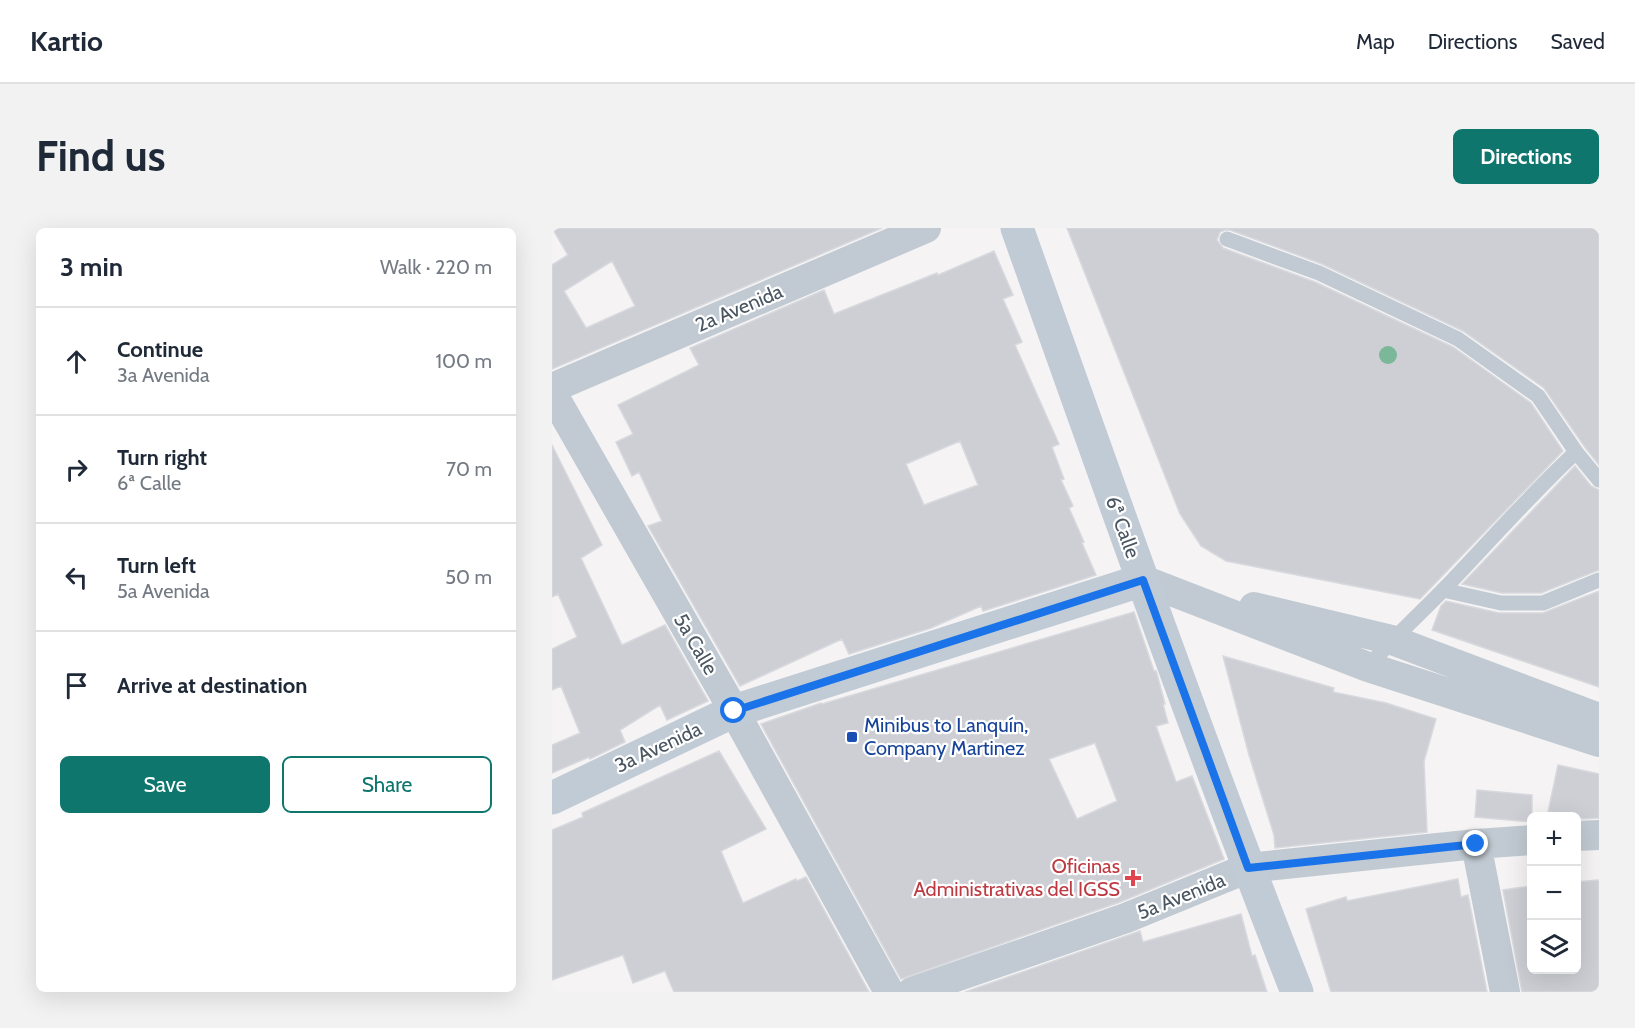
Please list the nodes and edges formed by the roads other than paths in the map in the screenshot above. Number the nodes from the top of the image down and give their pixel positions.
1 (926, 228) edge
2 (1017, 228) edge
3 (1227, 239) dead end
4 (552, 390) edge
5 (1576, 452) junction
6 (1599, 480) edge
7 (1143, 580) junction
8 (1599, 580) edge
9 (1443, 590) junction
10 (1392, 640) junction
11 (1368, 667) junction
12 (734, 711) junction
13 (1599, 718) edge
14 (1599, 742) edge
15 (552, 798) edge
16 (1599, 835) edge
17 (1581, 836) edge
18 (1527, 840) edge
19 (1476, 844) junction
20 (1248, 868) junction
21 (889, 992) edge
22 (912, 992) edge
23 (1297, 992) edge
24 (1504, 992) edge

1 - 4 street, 2a Avenida
2 - 7 main road, 6ª Calle
3 - 5 lane
4 - 12 street, 5a Calle
5 - 6 lane
5 - 9 lane
7 - 10 street
7 - 11 street
7 - 12 main road, 3a Avenida
7 - 20 main road, 6ª Calle
8 - 9 lane
9 - 10 lane
10 - 11 lane
10 - 13 street
11 - 14 street
12 - 15 main road, 3a Avenida
12 - 21 street, 5a Calle
16 - 17 street
18 - 19 street, 5a Avenida
19 - 20 street, 5a Avenida
19 - 24 street
20 - 22 street, 5a Avenida
20 - 23 main road, 6ª Calle

